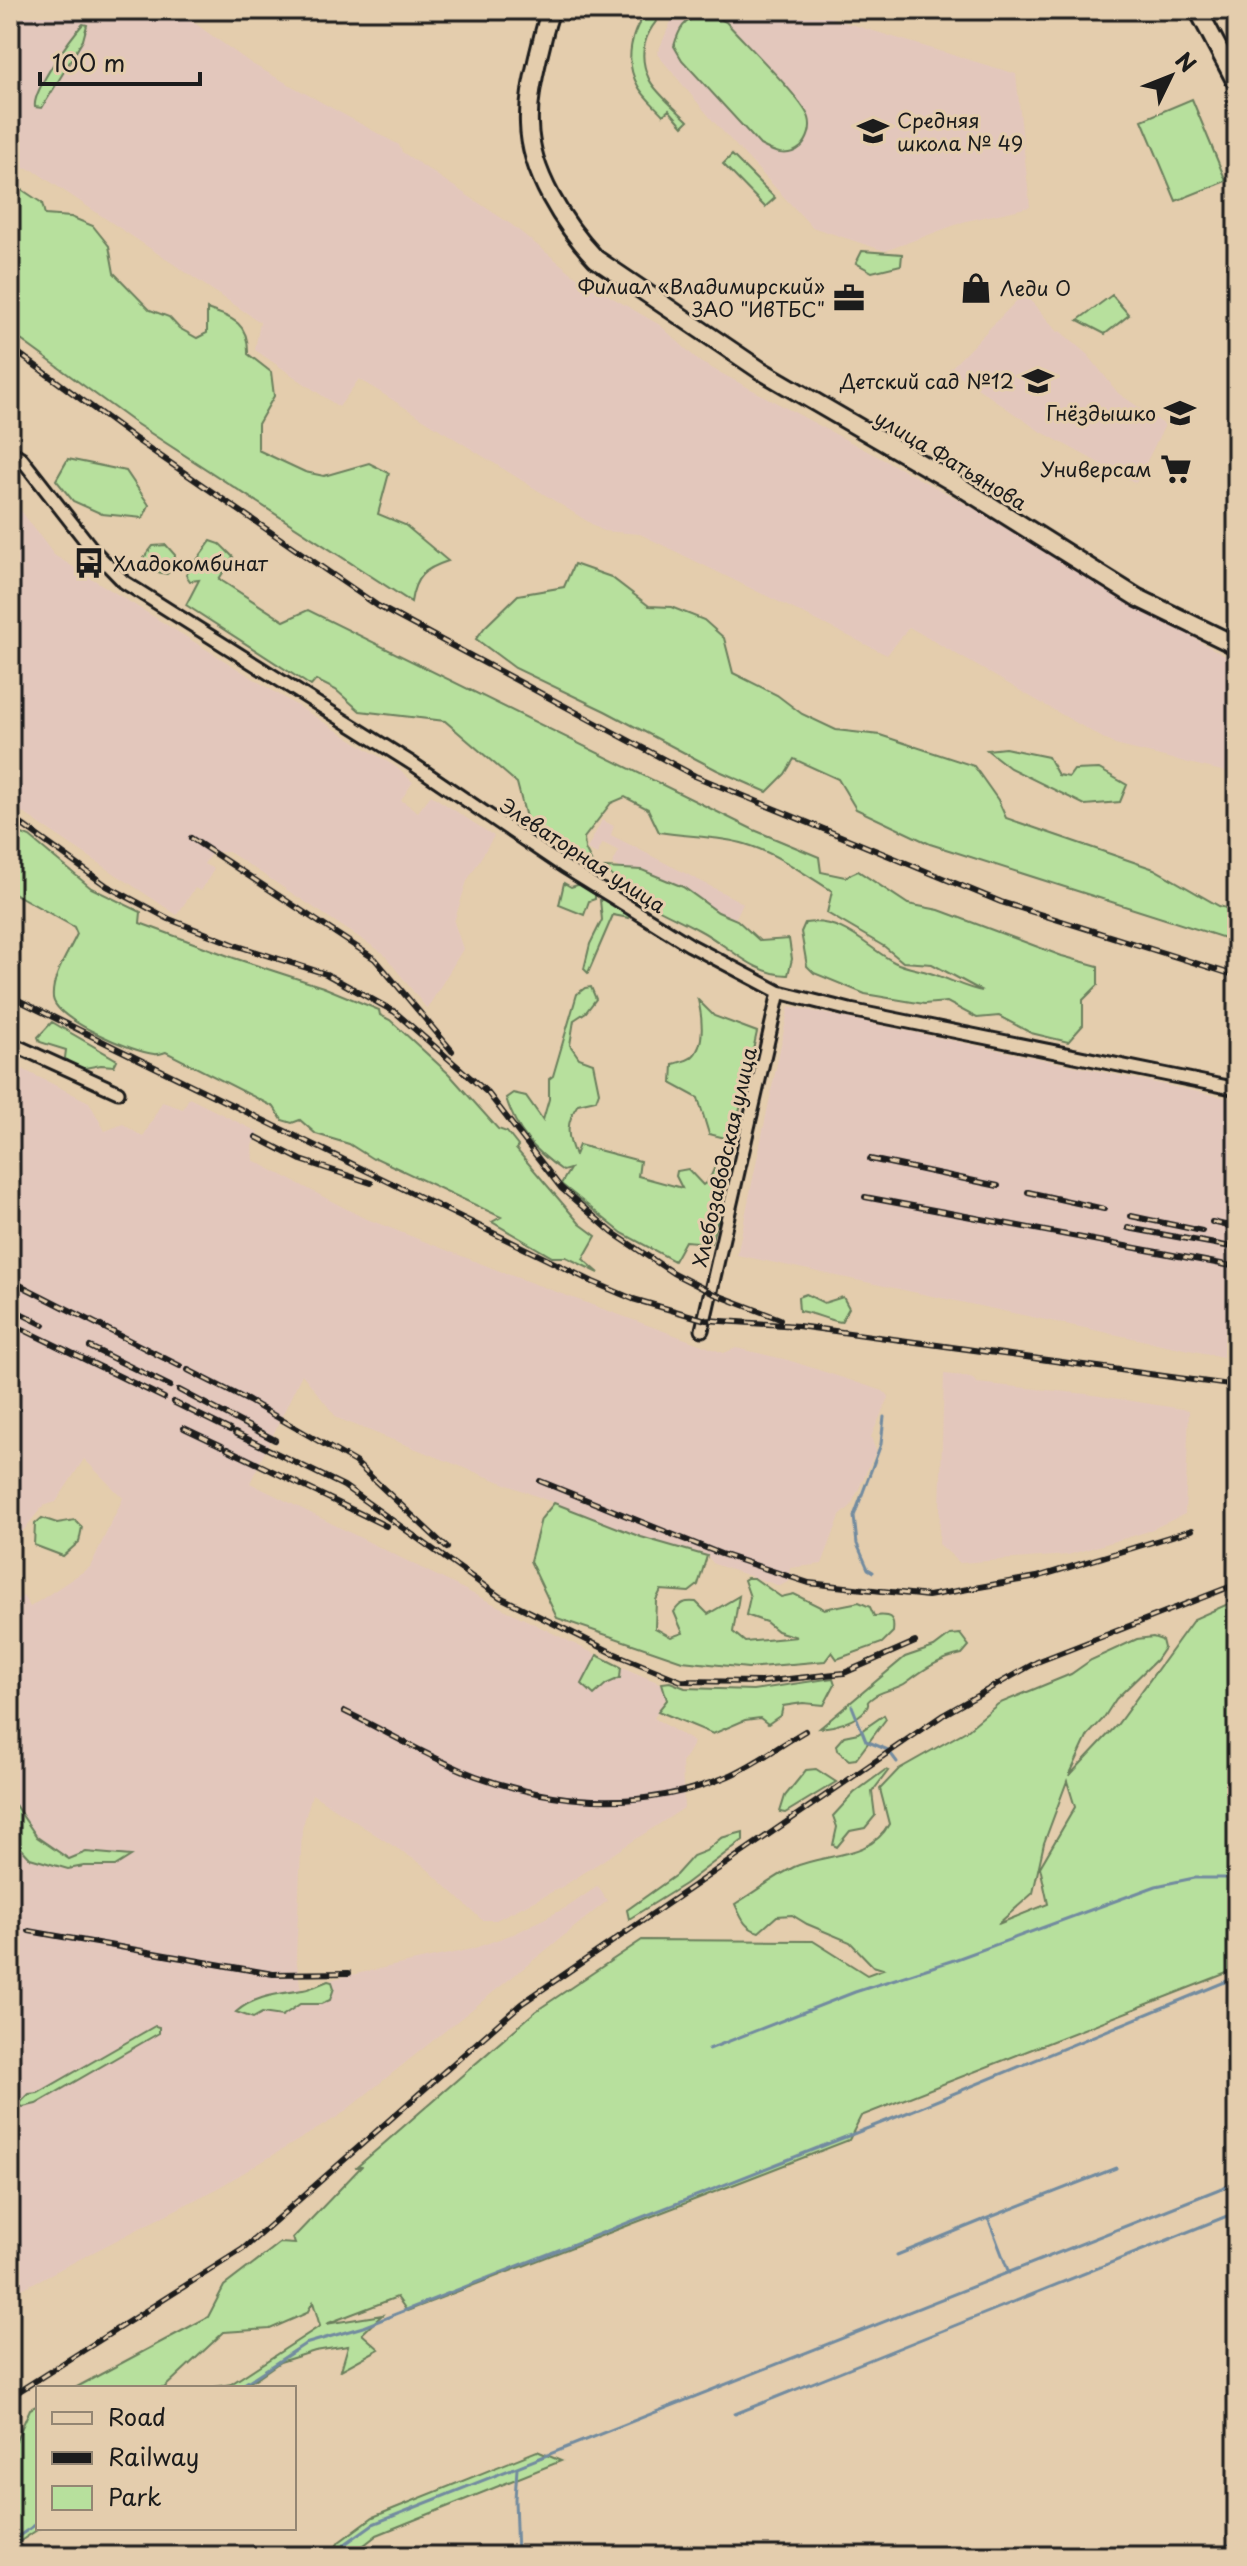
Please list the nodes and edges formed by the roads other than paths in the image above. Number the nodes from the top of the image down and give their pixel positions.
1 (551, 10) edge
2 (1198, 10) edge
3 (1237, 84) edge
4 (10, 451) edge
5 (1237, 646) edge
6 (779, 992) junction
7 (10, 1043) edge
8 (1237, 1089) edge
9 (118, 1092) dead end
10 (702, 1330) dead end

1 - 5 street, улица Фатьянова
2 - 3 street
4 - 6 street, Элеваторная улица
6 - 8 street, Элеваторная улица
6 - 10 street, Хлебозаводская улица
7 - 9 street

